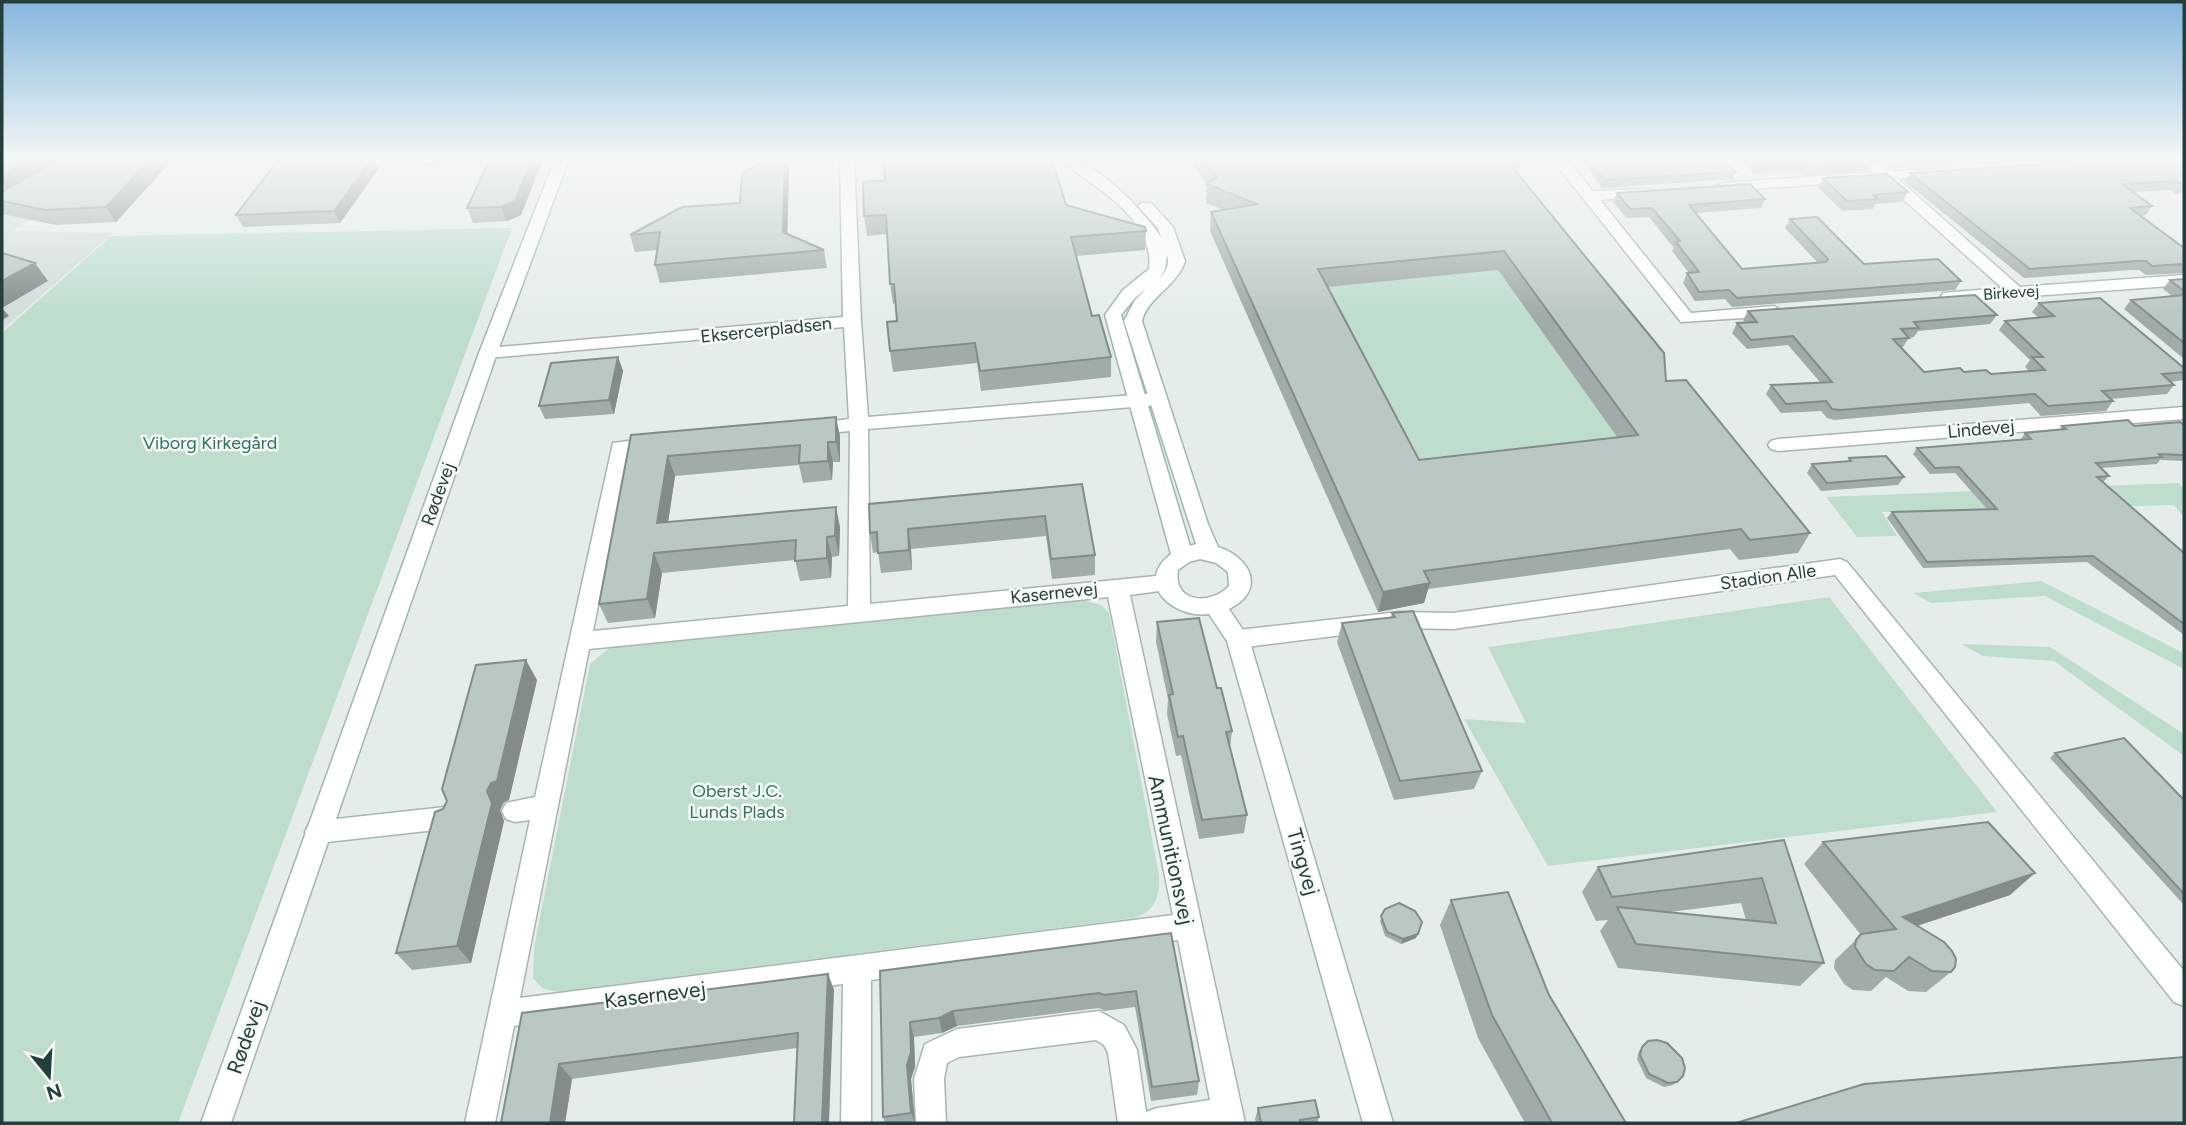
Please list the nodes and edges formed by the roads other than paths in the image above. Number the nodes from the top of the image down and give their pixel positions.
1 (542, 212) edge
2 (849, 212) edge
3 (1134, 212) edge
4 (1601, 212) edge
5 (1926, 212) edge
6 (2184, 280) edge
7 (2084, 287) junction
8 (2016, 292) junction
9 (1934, 298) edge
10 (2102, 303) edge
11 (1797, 309) edge
12 (852, 321) junction
13 (488, 353) junction
14 (1148, 400) junction
15 (2184, 413) edge
16 (859, 424) junction
17 (792, 430) edge
18 (684, 440) edge
19 (1778, 445) dead end
20 (1210, 552) junction
21 (1182, 556) junction
22 (1166, 583) junction
23 (1116, 586) junction
24 (1216, 607) junction
25 (859, 613) junction
26 (1238, 639) junction
27 (581, 641) junction
28 (543, 807) junction
29 (515, 811) dead end
30 (446, 818) edge
31 (318, 832) junction
32 (1187, 926) junction
33 (857, 970) junction
34 (2184, 992) edge
35 (502, 1014) junction
36 (1229, 1118) edge
37 (216, 1123) edge
38 (480, 1123) edge
39 (856, 1123) edge
40 (931, 1123) edge
41 (1133, 1123) edge
42 (1157, 1123) edge
43 (1378, 1123) edge

1 - 13 street, Rødevej
2 - 12 street
3 - 14 street
4 - 11 street
5 - 8 street
6 - 7 street, Birkevej
7 - 8 street, Birkevej
7 - 10 street
8 - 9 street, Birkevej
12 - 13 street, Eksercerpladsen
12 - 16 street, Eksercerpladsen
13 - 31 street, Rødevej
14 - 16 street
14 - 20 street
14 - 21 street
15 - 19 street, Lindevej
16 - 17 street
16 - 25 street
18 - 27 street
20 - 21 street
20 - 24 street
21 - 22 street
22 - 23 street, Kasernevej
22 - 24 street
23 - 25 street, Kasernevej
23 - 32 street, Ammunitionsvej
24 - 26 street, Tingvej
25 - 27 street, Kasernevej
26 - 34 street, Stadion Alle
26 - 43 street, Tingvej
27 - 28 street
28 - 29 street
28 - 35 street
30 - 31 street
31 - 37 street, Rødevej
32 - 33 street, Kasernevej
32 - 36 street, Ammunitionsvej
33 - 35 street, Kasernevej
33 - 39 street
35 - 38 street
36 - 42 street, Ammunitionsvej
40 - 41 street

